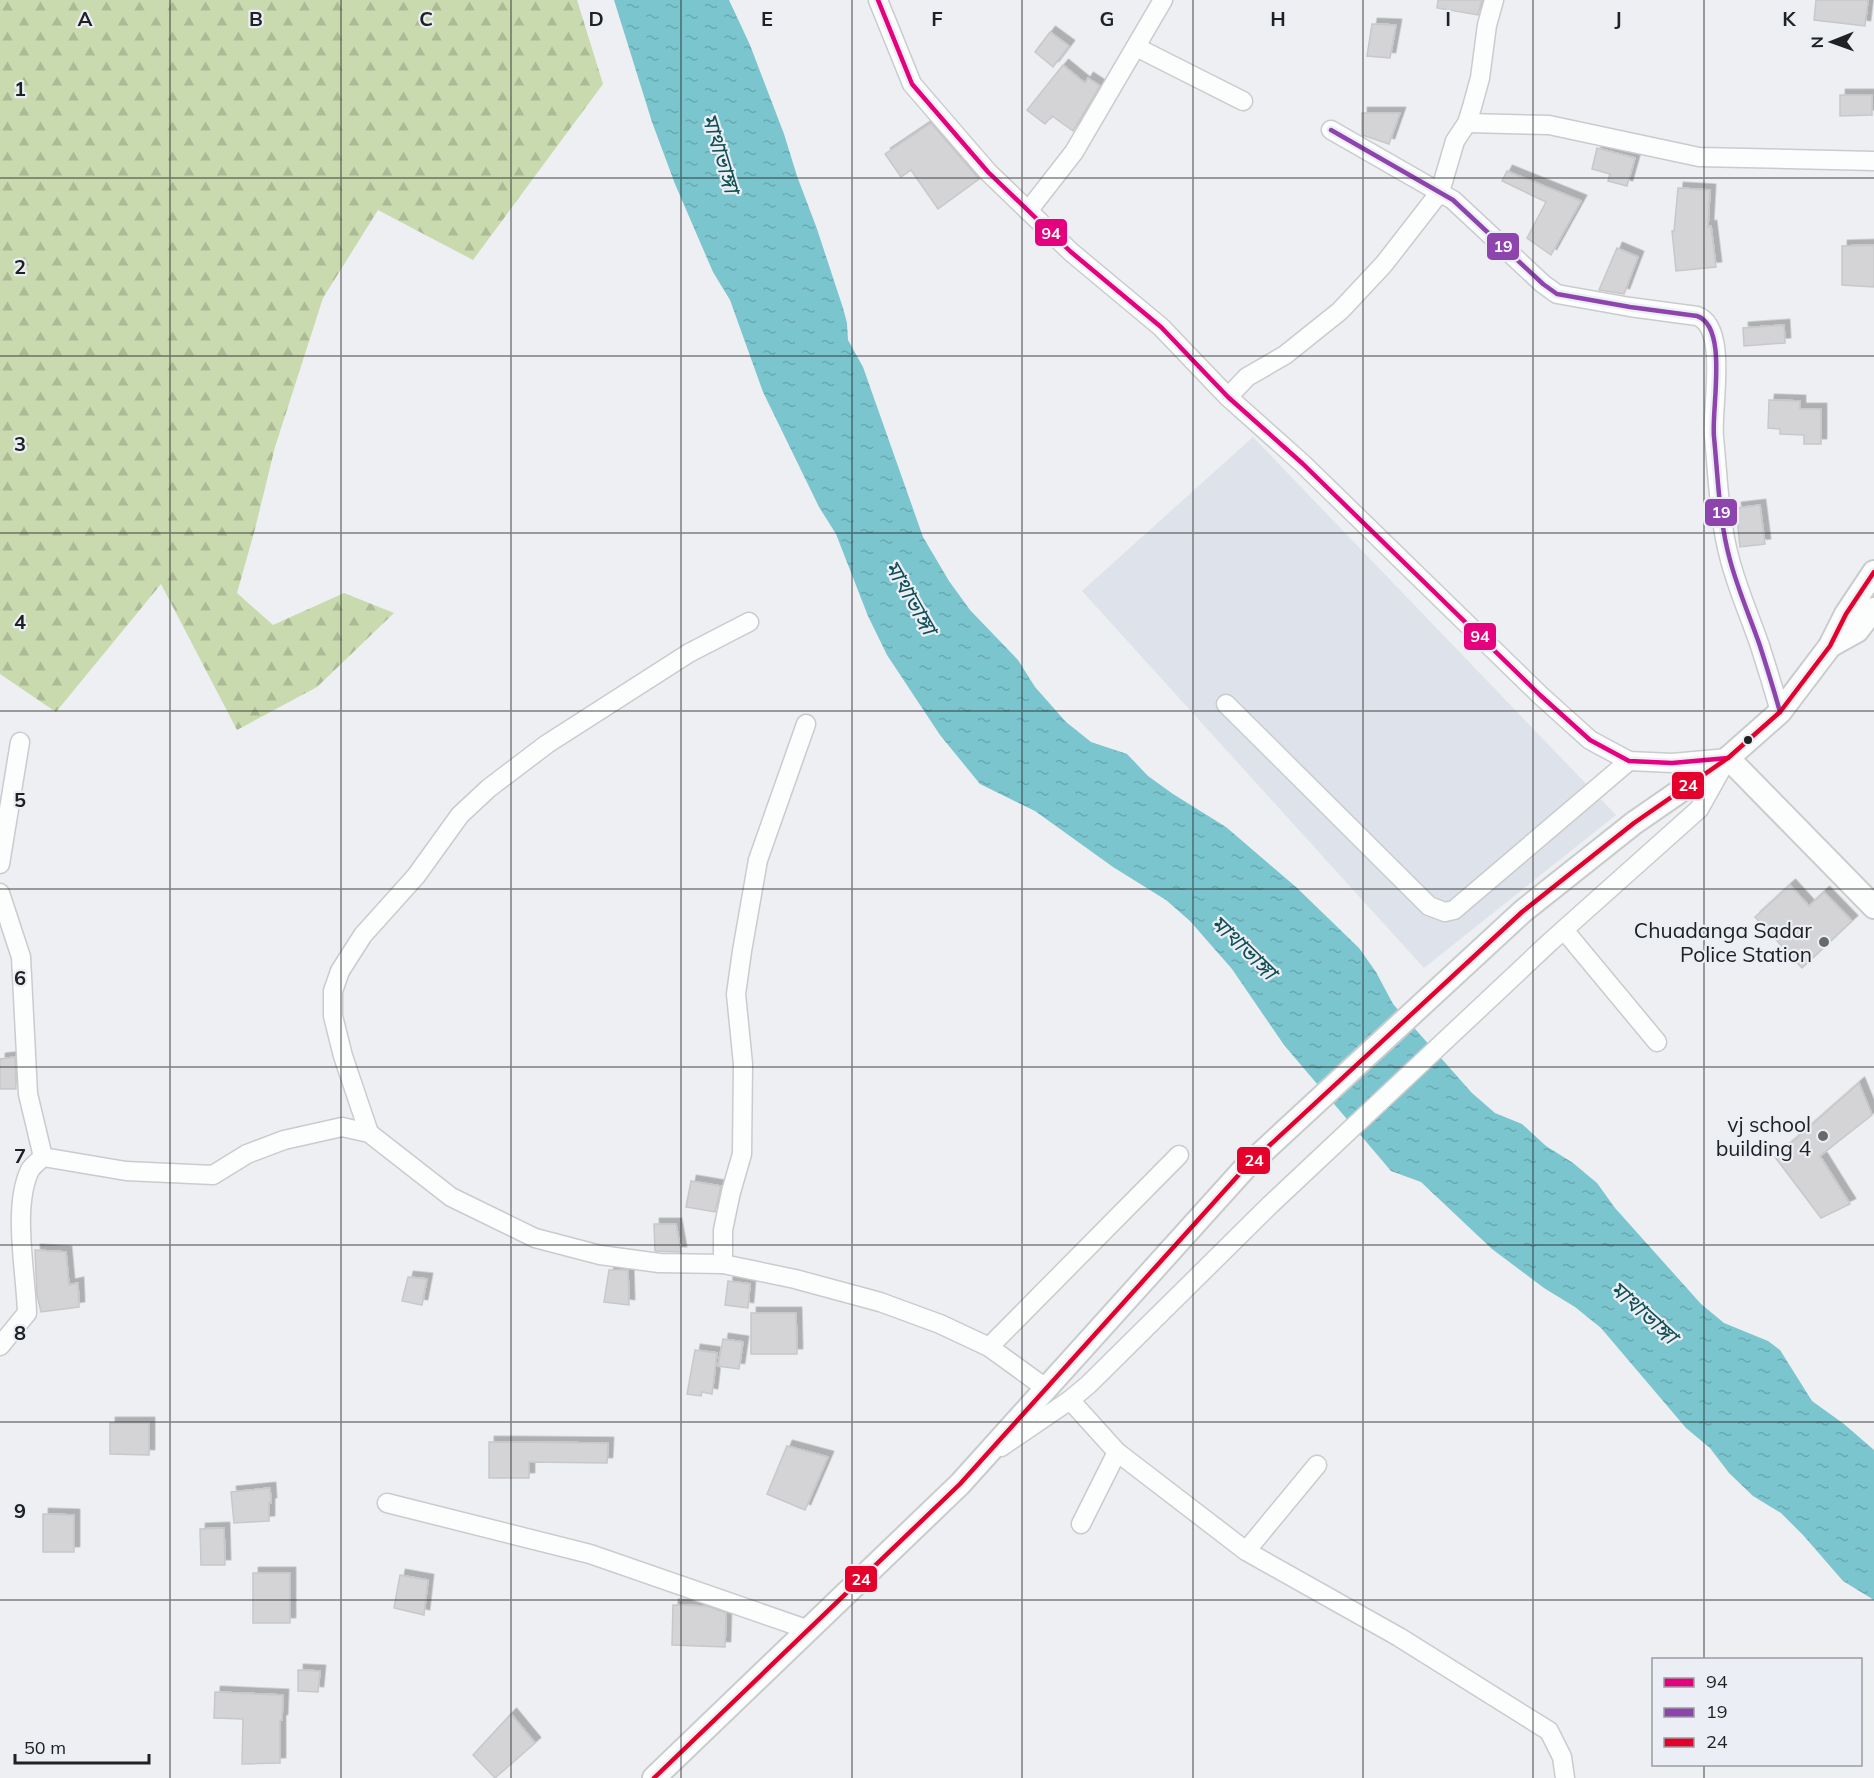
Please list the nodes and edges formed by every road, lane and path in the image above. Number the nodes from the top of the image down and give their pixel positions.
1 (878, 0) edge
2 (1163, 0) edge
3 (1494, 0) edge
4 (1136, 47) junction
5 (1243, 101) dead end
6 (1467, 123) junction
7 (1331, 130) dead end
8 (1874, 161) edge
9 (1440, 192) junction
10 (1028, 211) junction
11 (1228, 397) junction
12 (1874, 574) edge
13 (1874, 609) edge
14 (749, 622) dead end
15 (1830, 646) junction
16 (1226, 704) dead end
17 (1780, 712) junction
18 (806, 724) dead end
19 (20, 742) dead end
20 (1728, 758) junction
21 (1629, 761) junction
22 (0, 864) edge
23 (0, 893) edge
24 (1874, 908) edge
25 (1564, 930) junction
26 (1657, 1042) dead end
27 (369, 1132) junction
28 (1179, 1155) dead end
29 (43, 1156) junction
30 (723, 1264) junction
31 (0, 1346) edge
32 (989, 1347) junction
33 (1047, 1389) junction
34 (1070, 1400) junction
35 (1117, 1452) junction
36 (981, 1461) junction
37 (1317, 1465) dead end
38 (387, 1503) dead end
39 (1081, 1524) dead end
40 (1246, 1551) junction
41 (808, 1630) junction
42 (654, 1778) edge
43 (1565, 1778) edge

1 - 10 street
2 - 4 street
3 - 6 street
4 - 5 street
4 - 10 street
6 - 8 street
6 - 9 street
7 - 9 street
9 - 11 street
9 - 17 street
10 - 11 street
11 - 21 street
12 - 15 main road
13 - 15 main road
14 - 27 street
15 - 17 main road
16 - 21 street
17 - 20 main road
18 - 30 street
19 - 22 street
20 - 21 street
20 - 24 main road
20 - 25 street
20 - 33 main road
23 - 29 street
25 - 26 street
25 - 34 street
27 - 29 street
27 - 30 street
28 - 32 street
29 - 31 street
30 - 32 street
32 - 33 street
33 - 36 main road
34 - 35 street
34 - 36 street
35 - 39 street
35 - 40 street
36 - 41 main road
37 - 40 street
38 - 41 street
40 - 43 street
41 - 42 main road

